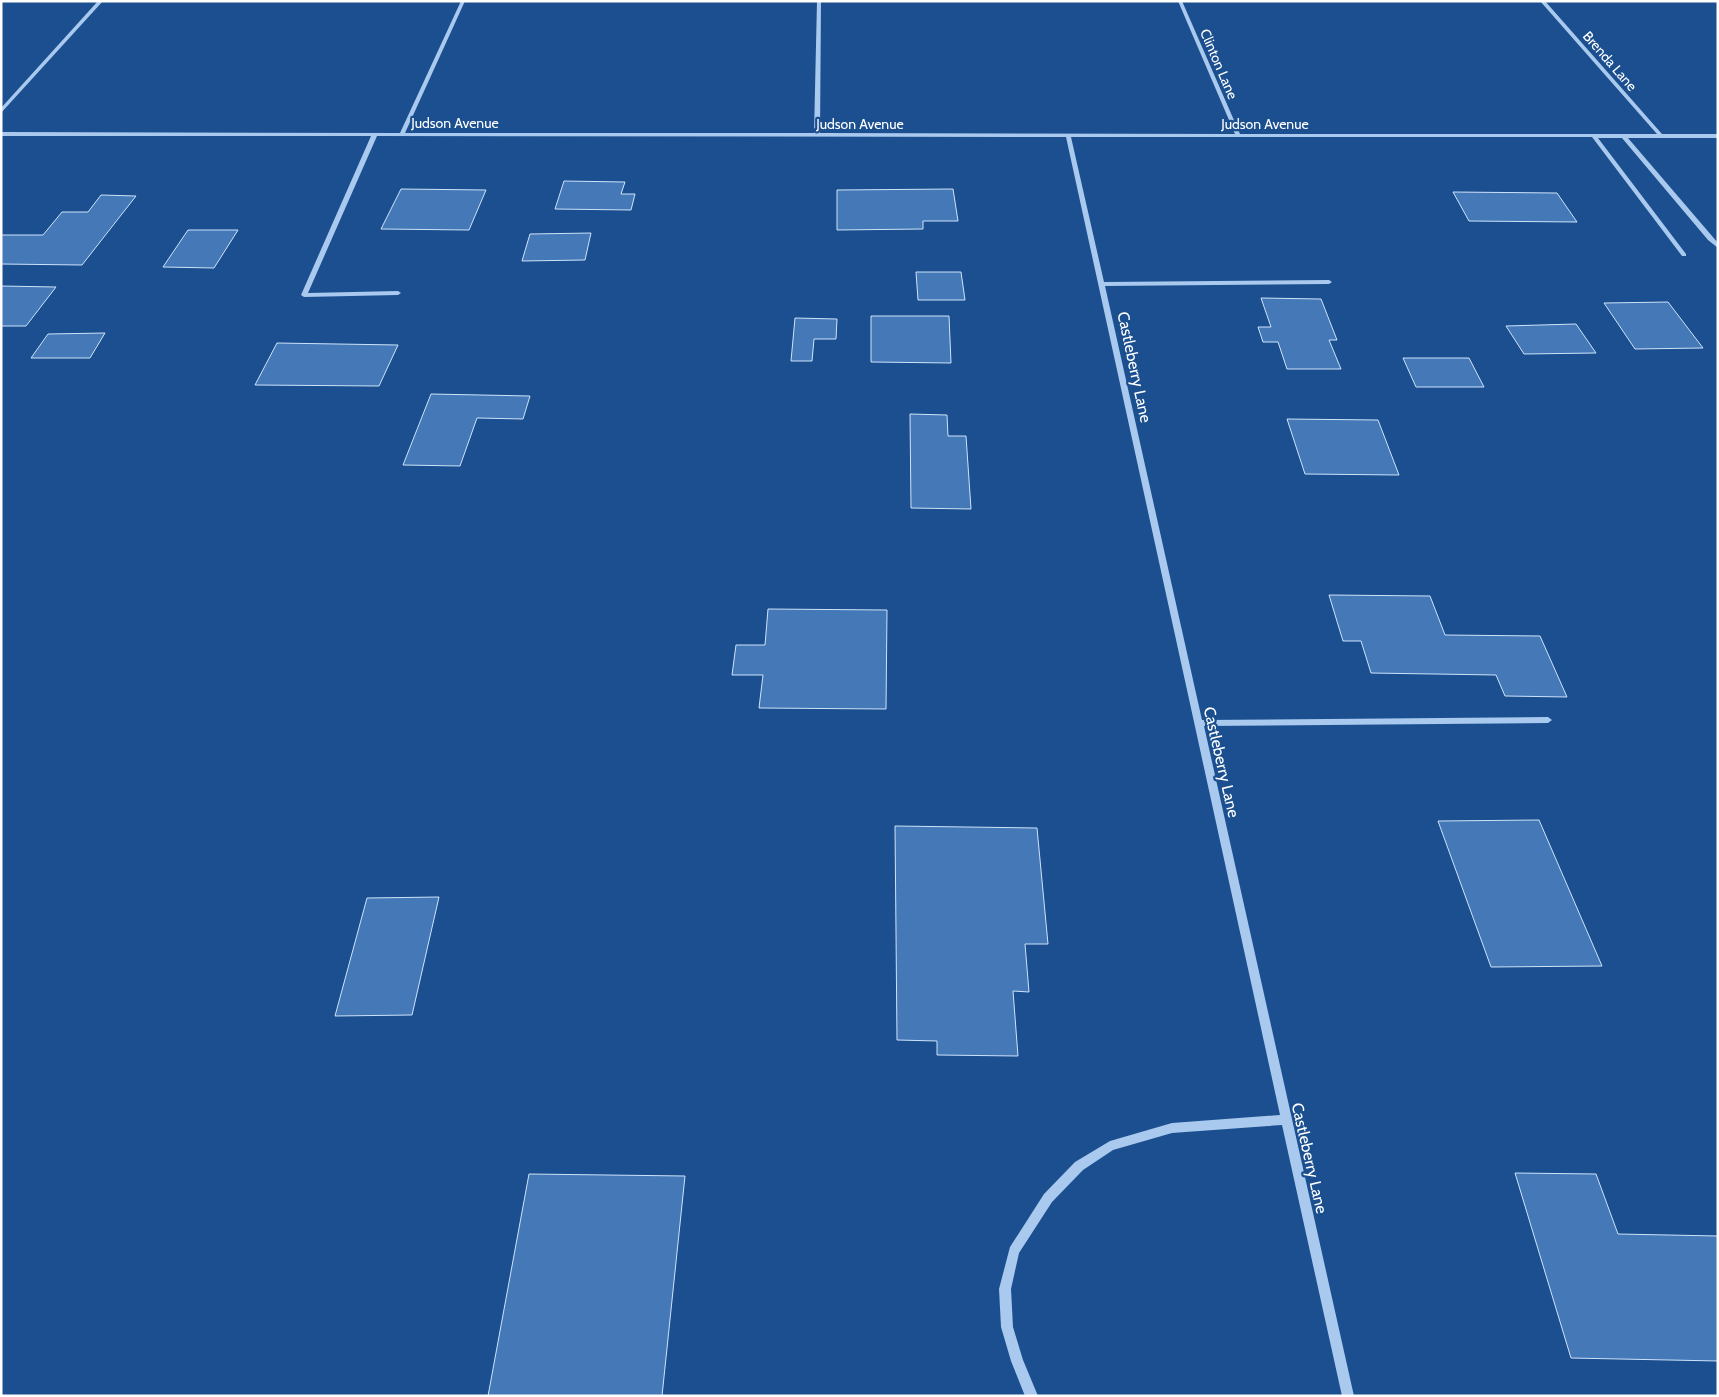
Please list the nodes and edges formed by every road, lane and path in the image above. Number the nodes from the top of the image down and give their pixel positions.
1 (101, 1) edge
2 (463, 1) edge
3 (819, 1) edge
4 (1180, 1) edge
5 (1542, 1) edge
6 (1, 111) edge
7 (1, 134) edge
8 (375, 134) junction
9 (402, 134) junction
10 (817, 135) junction
11 (1068, 135) junction
12 (1238, 135) junction
13 (1594, 136) junction
14 (1624, 136) junction
15 (1661, 136) junction
16 (1718, 136) edge
17 (1718, 246) edge
18 (1684, 255) dead end
19 (1329, 282) dead end
20 (1101, 284) junction
21 (398, 294) dead end
22 (1548, 720) dead end
23 (1198, 723) junction
24 (1287, 1120) junction
25 (1032, 1396) edge
26 (1348, 1396) edge

1 - 6 street
2 - 9 street
3 - 10 street
4 - 12 street, Clinton Lane
5 - 15 street, Brenda Lane
7 - 8 street, Judson Avenue
8 - 9 street, Judson Avenue
8 - 21 street
9 - 10 street, Judson Avenue
10 - 11 street, Judson Avenue
11 - 12 street, Judson Avenue
11 - 20 street, Castleberry Lane
12 - 13 street, Judson Avenue
13 - 14 street, Judson Avenue
13 - 18 street
14 - 15 street, Judson Avenue
14 - 17 street
15 - 16 street, Judson Avenue
19 - 20 street
20 - 23 street, Castleberry Lane
22 - 23 street
23 - 24 street, Castleberry Lane
24 - 25 lane
24 - 26 street, Castleberry Lane

